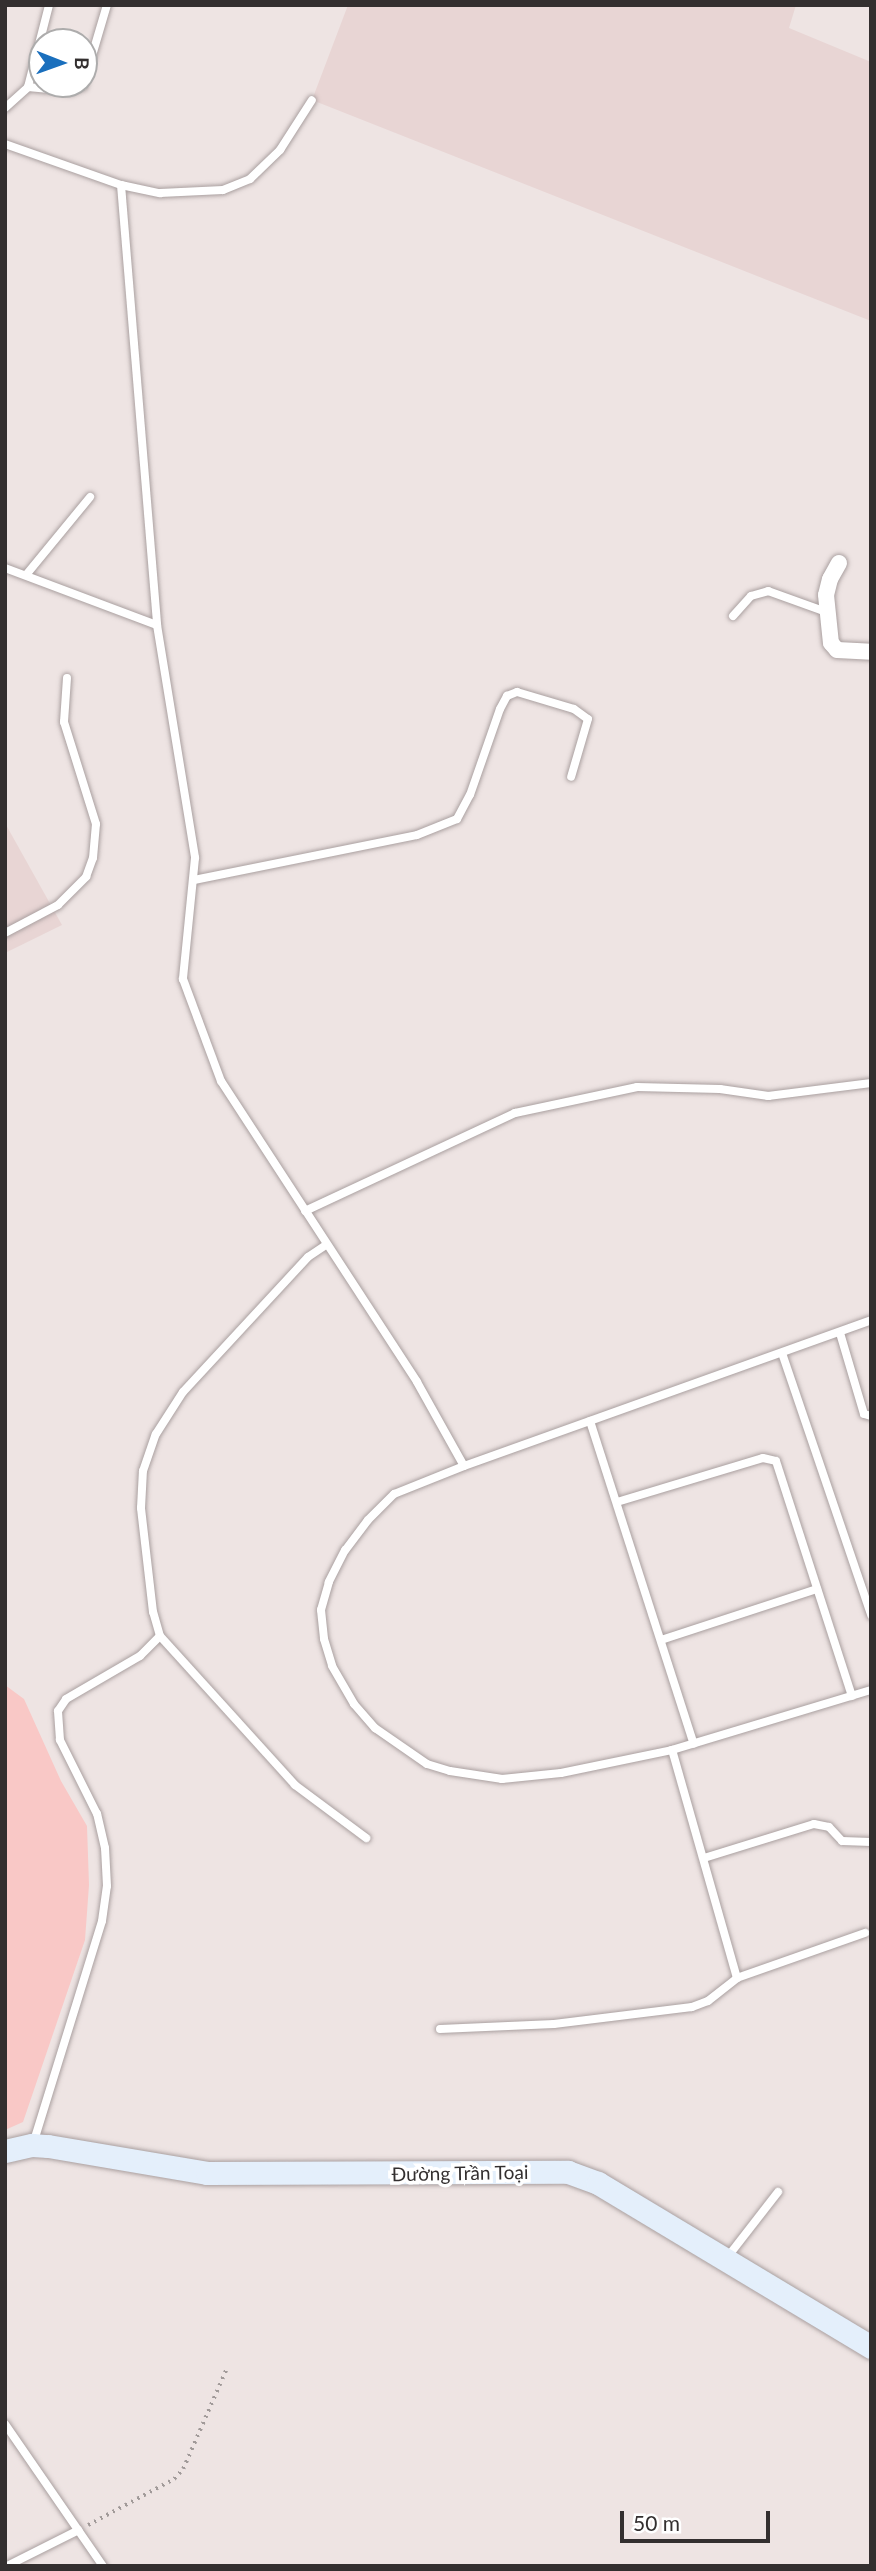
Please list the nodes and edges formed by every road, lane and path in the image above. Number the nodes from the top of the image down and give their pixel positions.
1 (49, 5) edge
2 (107, 5) edge
3 (43, 28) edge
4 (98, 35) edge
5 (28, 87) edge
6 (312, 100) dead end
7 (5, 108) edge
8 (5, 144) edge
9 (121, 185) junction
10 (90, 497) dead end
11 (839, 563) dead end
12 (5, 568) edge
13 (26, 575) junction
14 (826, 611) junction
15 (733, 616) dead end
16 (157, 625) junction
17 (871, 652) edge
18 (67, 677) dead end
19 (570, 777) dead end
20 (194, 880) junction
21 (5, 933) edge
22 (871, 1083) edge
23 (304, 1212) junction
24 (326, 1245) junction
25 (871, 1320) edge
26 (841, 1333) junction
27 (782, 1353) junction
28 (871, 1416) edge
29 (590, 1421) junction
30 (464, 1466) junction
31 (617, 1502) junction
32 (817, 1589) junction
33 (871, 1615) edge
34 (160, 1636) junction
35 (661, 1640) junction
36 (871, 1690) edge
37 (852, 1696) junction
38 (694, 1744) junction
39 (672, 1750) junction
40 (366, 1838) dead end
41 (871, 1842) edge
42 (704, 1858) junction
43 (865, 1933) dead end
44 (737, 1978) junction
45 (440, 2029) dead end
46 (32, 2145) junction
47 (5, 2151) edge
48 (778, 2192) dead end
49 (725, 2259) junction
50 (871, 2347) edge
51 (226, 2370) dead end
52 (5, 2424) edge
53 (79, 2530) junction
54 (8, 2566) edge
55 (103, 2566) edge

1 - 3 lane
2 - 4 lane
5 - 7 lane
6 - 9 lane
8 - 9 lane
9 - 16 lane
10 - 13 lane
11 - 14 street
12 - 13 lane
13 - 16 lane
14 - 15 lane
14 - 17 street
16 - 20 lane
18 - 21 lane
19 - 20 lane
20 - 23 lane
22 - 23 lane
23 - 24 lane
24 - 30 lane
24 - 34 lane
25 - 26 lane
26 - 27 lane
26 - 28 lane
27 - 29 lane
27 - 33 lane
29 - 30 lane
29 - 31 lane
30 - 39 lane
31 - 32 lane
31 - 35 lane
32 - 35 lane
32 - 37 lane
34 - 40 lane
34 - 46 lane
35 - 38 lane
36 - 37 lane
37 - 38 lane
38 - 39 lane
39 - 42 lane
41 - 42 lane
42 - 44 lane
43 - 44 lane
44 - 45 lane
46 - 47 street, Đường Trần Toại
46 - 49 street, Đường Trần Toại
48 - 49 lane
49 - 50 street, Đường Trần Toại
51 - 53 path
52 - 53 lane
53 - 54 lane
53 - 55 lane

